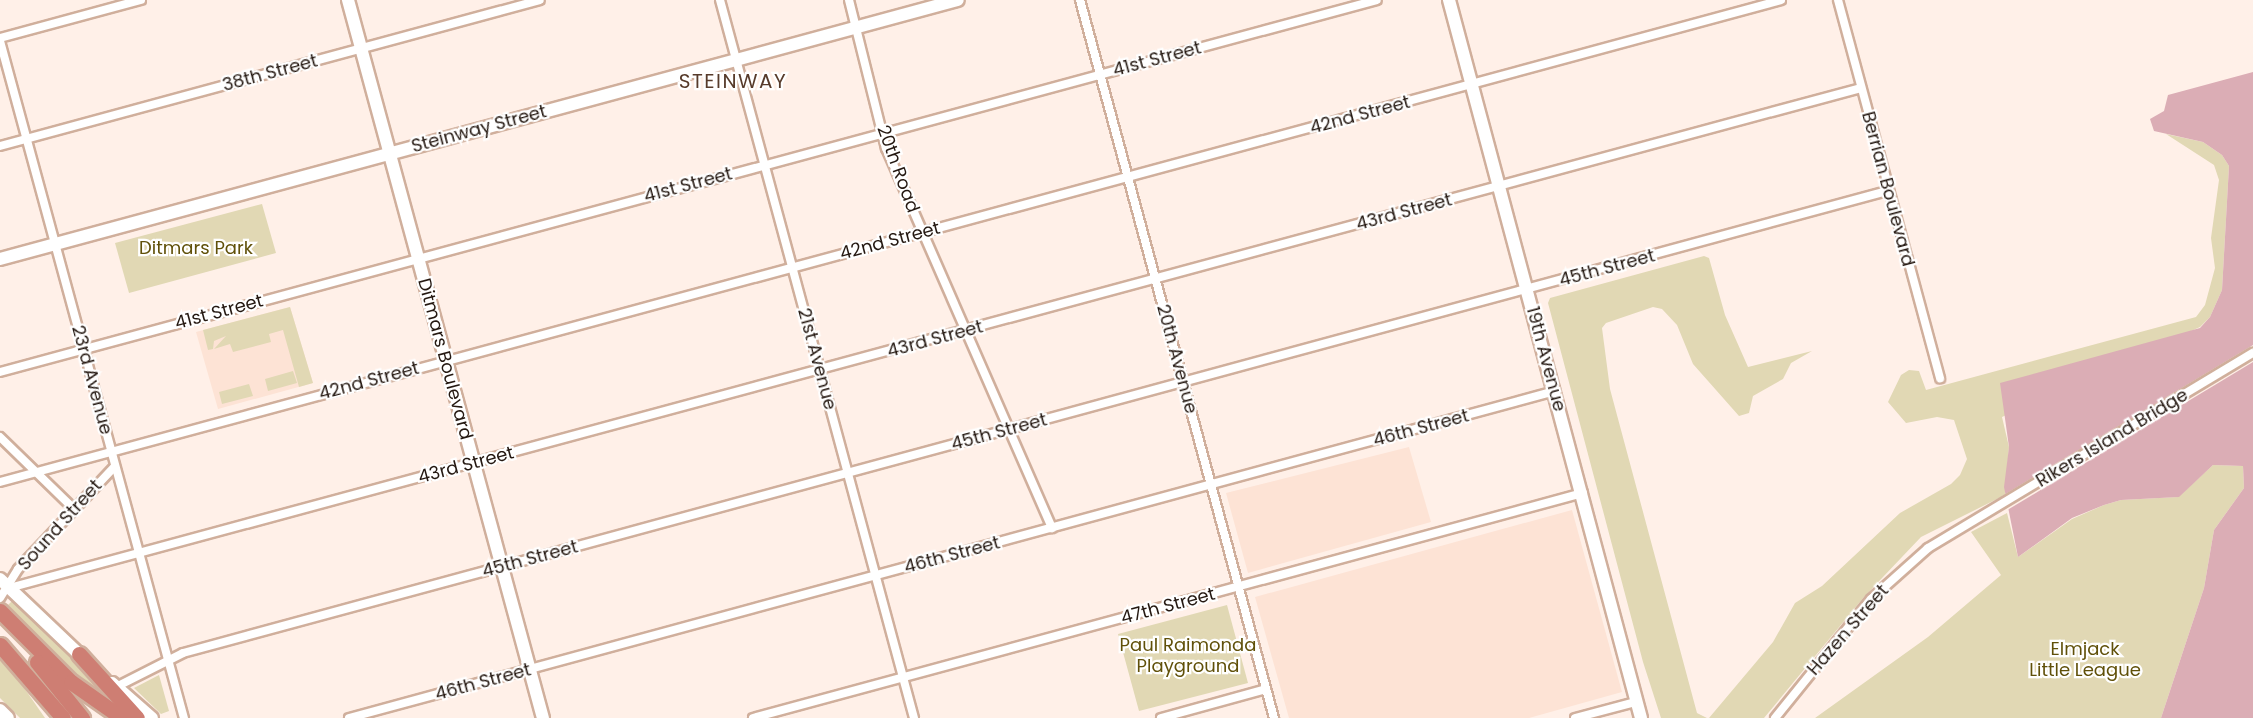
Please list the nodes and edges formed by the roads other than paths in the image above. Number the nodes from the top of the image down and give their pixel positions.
1 (141, 0) edge
2 (348, 0) edge
3 (540, 0) edge
4 (720, 0) edge
5 (849, 0) edge
6 (958, 0) edge
7 (1080, 0) edge
8 (1377, 0) edge
9 (1449, 0) edge
10 (1781, 0) edge
11 (1838, 0) edge
12 (856, 27) junction
13 (0, 40) edge
14 (362, 49) junction
15 (736, 59) junction
16 (1100, 74) junction
17 (1473, 85) junction
18 (1861, 88) junction
19 (883, 133) junction
20 (27, 139) junction
21 (0, 146) edge
22 (390, 153) junction
23 (765, 164) junction
24 (1127, 176) junction
25 (1500, 186) junction
26 (1887, 191) junction
27 (922, 232) junction
28 (55, 244) junction
29 (418, 258) junction
30 (0, 259) edge
31 (792, 268) junction
32 (1155, 279) junction
33 (1527, 290) junction
34 (965, 332) junction
35 (83, 349) junction
36 (2253, 353) edge
37 (446, 360) junction
38 (820, 370) junction
39 (0, 372) edge
40 (1940, 378) dead end
41 (1183, 382) junction
42 (1555, 392) junction
43 (1009, 430) junction
44 (0, 437) edge
45 (111, 452) junction
46 (474, 464) junction
47 (115, 466) junction
48 (36, 472) junction
49 (848, 473) junction
50 (0, 482) edge
51 (1211, 485) junction
52 (1583, 494) junction
53 (74, 509) junction
54 (1052, 528) junction
55 (1928, 548) joint
56 (139, 554) junction
57 (502, 566) junction
58 (875, 576) junction
59 (1238, 587) junction
60 (3, 590) edge
61 (0, 611) edge
62 (0, 620) edge
63 (0, 645) edge
64 (0, 653) edge
65 (79, 654) junction
66 (167, 661) junction
67 (529, 669) junction
68 (903, 678) junction
69 (116, 687) junction
70 (1266, 689) junction
71 (1635, 702) junction
72 (0, 710) edge
73 (8, 718) edge
74 (52, 718) edge
75 (63, 718) edge
76 (82, 718) edge
77 (122, 718) edge
78 (137, 718) edge
79 (152, 718) edge
80 (183, 718) edge
81 (349, 718) edge
82 (543, 718) edge
83 (753, 718) edge
84 (914, 718) edge
85 (1161, 718) edge
86 (1274, 718) edge
87 (1575, 718) edge
88 (1641, 718) edge
89 (1775, 718) edge

1 - 13 street
2 - 14 street, Ditmars Boulevard
3 - 14 street, 38th Street
4 - 15 street, 21st Avenue
5 - 12 street, 20th Road
6 - 12 street, Steinway Street
7 - 16 street, 20th Avenue
8 - 16 street, 41st Street
9 - 17 street, 19th Avenue
10 - 17 street, 42nd Street
11 - 18 street, Berrian Boulevard
12 - 15 street, Steinway Street
12 - 19 street, 20th Road
13 - 20 street, 23rd Avenue
14 - 20 street, 38th Street
14 - 22 street, Ditmars Boulevard
15 - 22 street, Steinway Street
15 - 23 street, 21st Avenue
16 - 19 street, 41st Street
16 - 24 street, 20th Avenue
17 - 24 street, 42nd Street
17 - 25 street, 19th Avenue
18 - 25 street, 43rd Street
18 - 26 street, Berrian Boulevard
19 - 23 street, 41st Street
19 - 27 street, 20th Road
20 - 21 street, 38th Street
20 - 28 street, 23rd Avenue
22 - 28 street, Steinway Street
22 - 29 street, Ditmars Boulevard
23 - 29 street, 41st Street
23 - 31 street, 21st Avenue
24 - 27 street, 42nd Street
24 - 32 street, 20th Avenue
25 - 32 street, 43rd Street
25 - 33 street, 19th Avenue
26 - 33 street, 45th Street
26 - 40 street, Berrian Boulevard
27 - 31 street, 42nd Street
27 - 34 street, 20th Road
28 - 30 street, Steinway Street
28 - 35 street, 23rd Avenue
29 - 35 street, 41st Street
29 - 37 street, Ditmars Boulevard
31 - 37 street, 42nd Street
31 - 38 street, 21st Avenue
32 - 34 street, 43rd Street
32 - 41 street, 20th Avenue
33 - 41 street, 45th Street
33 - 42 street, 19th Avenue
34 - 38 street, 43rd Street
34 - 43 street, 20th Road
35 - 39 street, 41st Street
35 - 45 street, 23rd Avenue
36 - 55 street, Rikers Island Bridge
37 - 45 street, 42nd Street
37 - 46 street, Ditmars Boulevard
38 - 46 street, 43rd Street
38 - 49 street, 21st Avenue
41 - 43 street, 45th Street
41 - 51 street, 20th Avenue
42 - 51 street, 46th Street
42 - 52 street, 19th Avenue
43 - 49 street, 45th Street
43 - 54 street, 20th Road
44 - 48 street
45 - 47 street, 23rd Avenue
45 - 48 street, 42nd Street
46 - 56 street, 43rd Street
46 - 57 street, Ditmars Boulevard
47 - 53 street, Sound Street
47 - 56 street, 23rd Avenue
48 - 50 street, 42nd Street
48 - 53 street
49 - 57 street, 45th Street
49 - 58 street, 21st Avenue
51 - 54 street, 46th Street
51 - 59 street, 20th Avenue
52 - 59 street, 47th Street
52 - 71 street, 19th Avenue
53 - 60 street, Sound Street
54 - 58 street, 46th Street
55 - 89 street, Hazen Street
56 - 60 street, 43rd Street
56 - 66 street, 23rd Avenue
57 - 66 street, 45th Street
57 - 67 street, Ditmars Boulevard
58 - 67 street, 46th Street
58 - 68 street, 21st Avenue
59 - 68 street, 47th Street
59 - 70 street, 20th Avenue
60 - 65 street
61 - 77 highway
62 - 76 highway
63 - 75 highway
64 - 74 highway
65 - 69 street
65 - 78 highway
66 - 69 street, 45th Street
66 - 80 street, 23rd Avenue
67 - 81 street, 46th Street
67 - 82 street, Ditmars Boulevard
68 - 83 street, 47th Street
68 - 84 street, 21st Avenue
69 - 79 street
70 - 85 street
70 - 86 street, 20th Avenue
71 - 87 street
71 - 88 street, 19th Avenue
72 - 73 street

